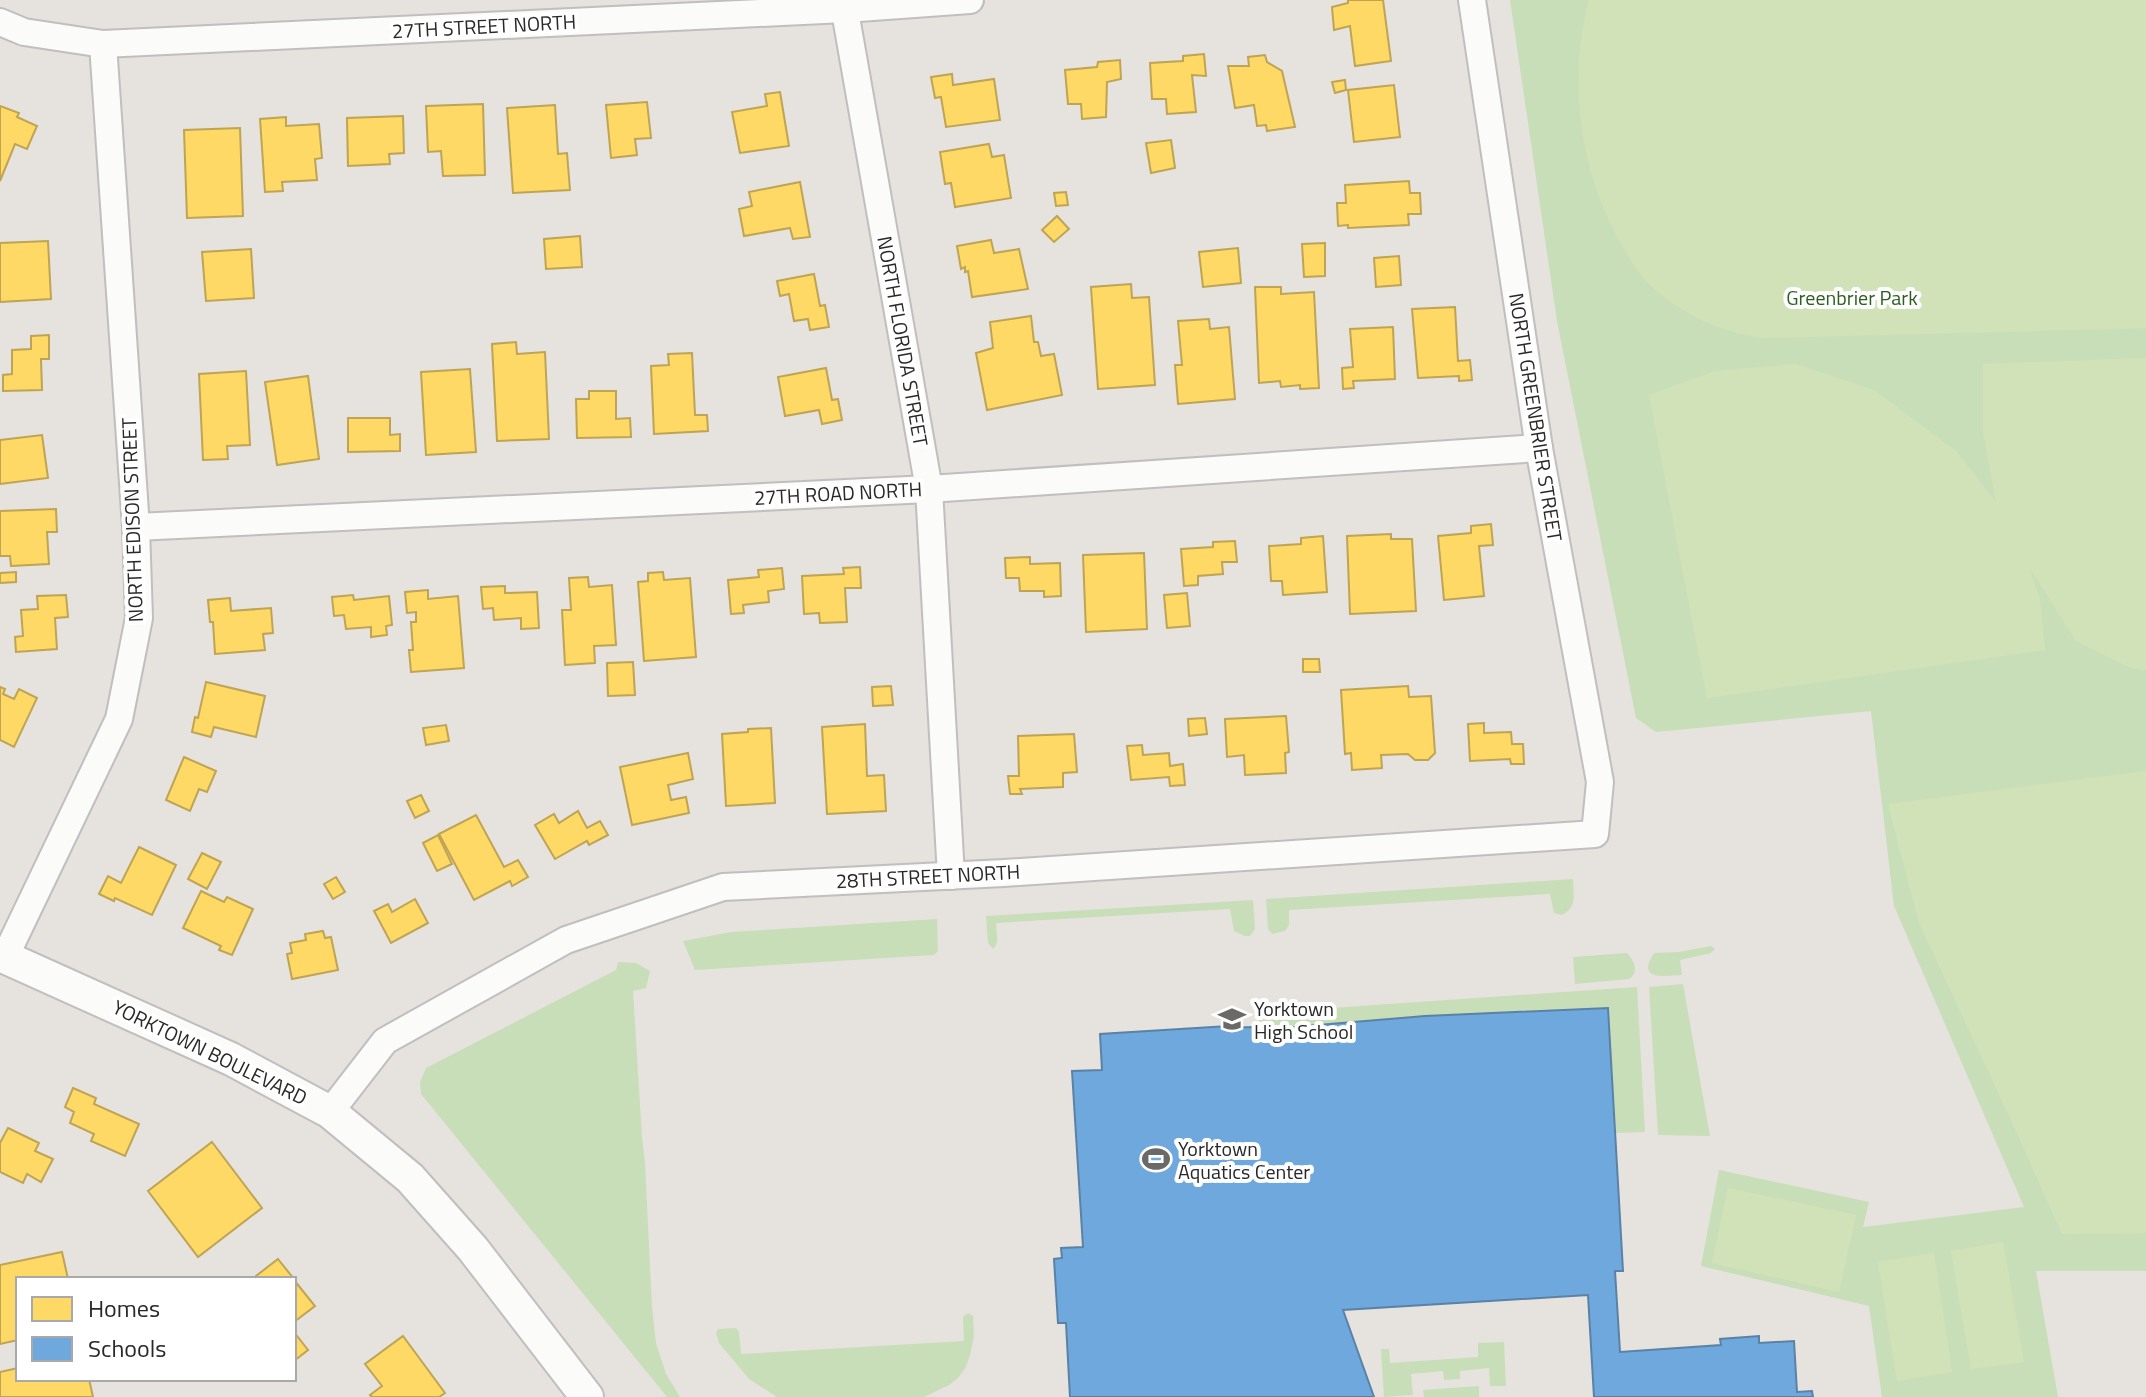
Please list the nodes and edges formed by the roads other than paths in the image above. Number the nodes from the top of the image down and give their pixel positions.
1 (970, 0) edge
2 (1472, 0) edge
3 (844, 4) edge
4 (0, 22) edge
5 (103, 44) junction
6 (1539, 448) junction
7 (929, 489) junction
8 (136, 527) junction
9 (1595, 834) joint
10 (951, 876) junction
11 (2, 960) edge
12 (330, 1112) junction
13 (587, 1397) edge

1 - 3 street, 27TH STREET NORTH
2 - 6 street, NORTH GREENBRIER STREET
3 - 5 street, 27TH STREET NORTH
3 - 7 street, NORTH FLORIDA STREET
4 - 5 street, 27TH STREET NORTH
5 - 8 street, NORTH EDISON STREET
6 - 7 street, 27TH ROAD NORTH
6 - 9 street, NORTH GREENBRIER STREET
7 - 8 street, 27TH ROAD NORTH
7 - 10 street, NORTH FLORIDA STREET
8 - 11 street, NORTH EDISON STREET
9 - 10 street, 28TH STREET NORTH
10 - 12 street, 28TH STREET NORTH
11 - 12 street, YORKTOWN BOULEVARD
12 - 13 street, YORKTOWN BOULEVARD

